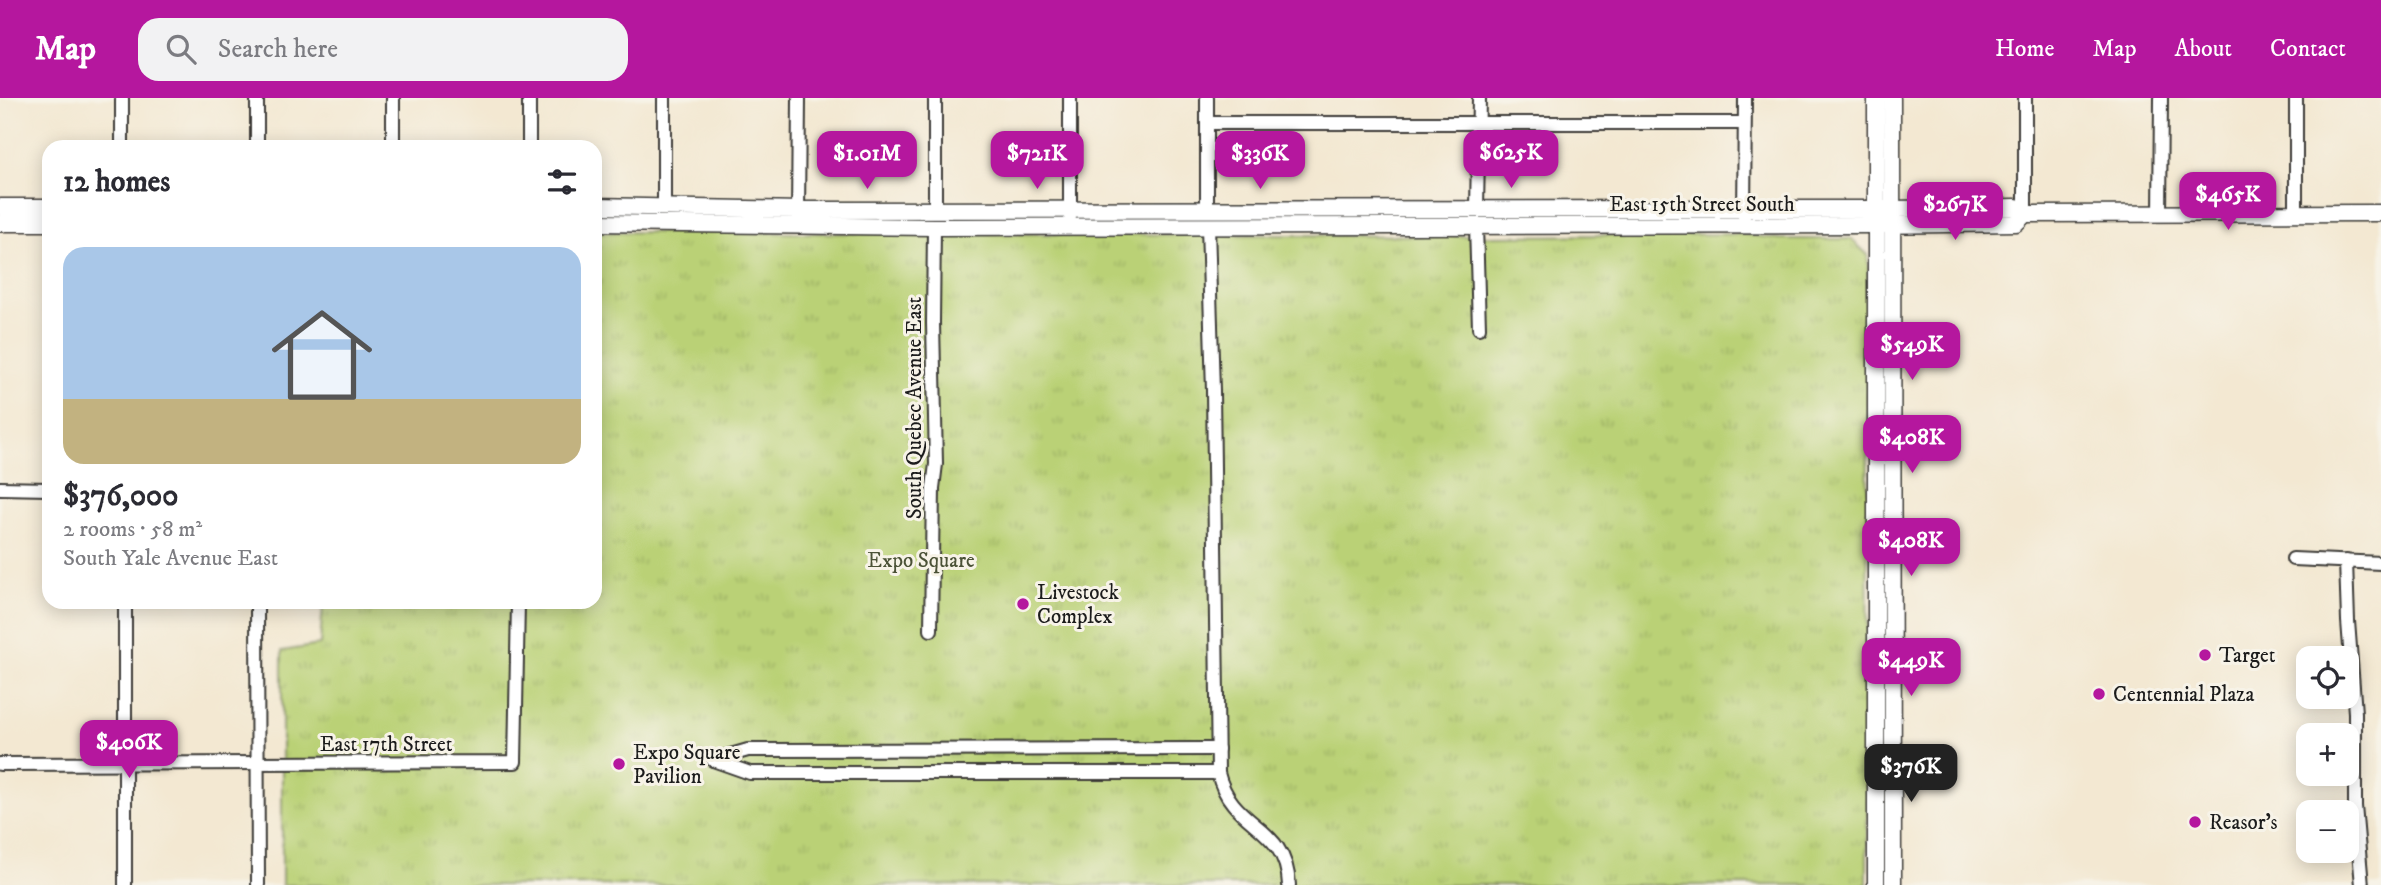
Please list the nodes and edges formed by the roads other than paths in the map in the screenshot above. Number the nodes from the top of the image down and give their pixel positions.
1 (122, 98) edge
2 (257, 98) edge
3 (393, 98) edge
4 (528, 98) edge
5 (664, 98) edge
6 (799, 98) edge
7 (935, 98) edge
8 (1070, 98) edge
9 (1207, 98) edge
10 (1479, 98) edge
11 (1745, 98) edge
12 (1876, 98) edge
13 (1892, 98) edge
14 (2025, 98) edge
15 (2161, 98) edge
16 (2296, 98) edge
17 (1207, 123) junction
18 (1479, 123) junction
19 (1745, 123) junction
20 (122, 140) edge
21 (257, 140) edge
22 (393, 140) edge
23 (529, 140) edge
24 (42, 206) edge
25 (0, 207) edge
26 (602, 207) edge
27 (1744, 208) junction
28 (935, 209) junction
29 (2381, 213) edge
30 (664, 214) junction
31 (2025, 214) junction
32 (2296, 214) junction
33 (2160, 215) junction
34 (1476, 217) junction
35 (1884, 217) junction
36 (798, 218) junction
37 (1070, 218) junction
38 (1207, 218) junction
39 (602, 222) edge
40 (0, 223) edge
41 (42, 223) edge
42 (1745, 225) junction
43 (934, 227) junction
44 (1479, 328) dead end
45 (1875, 433) junction
46 (1893, 433) junction
47 (0, 488) edge
48 (42, 489) edge
49 (2293, 559) dead end
50 (2346, 561) junction
51 (2381, 563) edge
52 (125, 609) edge
53 (257, 609) edge
54 (518, 609) edge
55 (931, 631) dead end
56 (1875, 638) junction
57 (1893, 638) junction
58 (1218, 749) junction
59 (1876, 757) junction
60 (1893, 757) junction
61 (125, 763) junction
62 (258, 763) junction
63 (0, 764) edge
64 (1218, 773) junction
65 (1884, 850) junction
66 (125, 885) edge
67 (258, 885) edge
68 (1289, 885) edge
69 (1876, 885) edge
70 (1892, 885) edge
71 (2362, 885) edge

1 - 20 street
2 - 21 street
3 - 22 street
4 - 23 street
5 - 30 street
6 - 36 street
7 - 28 street
8 - 37 street
9 - 17 street
10 - 18 street
11 - 19 street
12 - 35 main road
13 - 35 main road
14 - 31 street
15 - 33 street
16 - 32 street
17 - 18 street
17 - 38 street
18 - 19 street
18 - 34 street
19 - 27 street
24 - 25 main road
26 - 30 main road
27 - 34 main road, East 15th Street South
27 - 35 main road, East 15th Street South
27 - 42 street
28 - 36 main road
28 - 37 main road
28 - 43 main road
29 - 32 main road, East 15th Street South
30 - 36 main road
30 - 39 main road
31 - 33 main road, East 15th Street South
31 - 35 main road, East 15th Street South
32 - 33 main road, East 15th Street South
34 - 38 main road, East 15th Street South
34 - 42 main road, East 15th Street South
34 - 44 street
35 - 42 main road, East 15th Street South
35 - 45 main road
35 - 46 main road
36 - 43 main road
37 - 38 main road, East 15th Street South
37 - 43 main road
38 - 58 street
40 - 41 main road
43 - 55 street, South Quebec Avenue East
45 - 46 main road
45 - 56 main road
46 - 57 main road
47 - 48 street
49 - 50 street
50 - 51 street
50 - 71 street
52 - 61 street
53 - 62 street
54 - 62 street, East 17th Street
56 - 57 main road
56 - 59 main road
57 - 60 main road
58 - 64 street
58 - 64 street
59 - 60 main road
59 - 65 main road
60 - 65 main road
61 - 62 street, East 17th Street
61 - 63 street, East 17th Street
61 - 66 street
62 - 67 street
64 - 68 street
65 - 69 main road
65 - 70 main road

